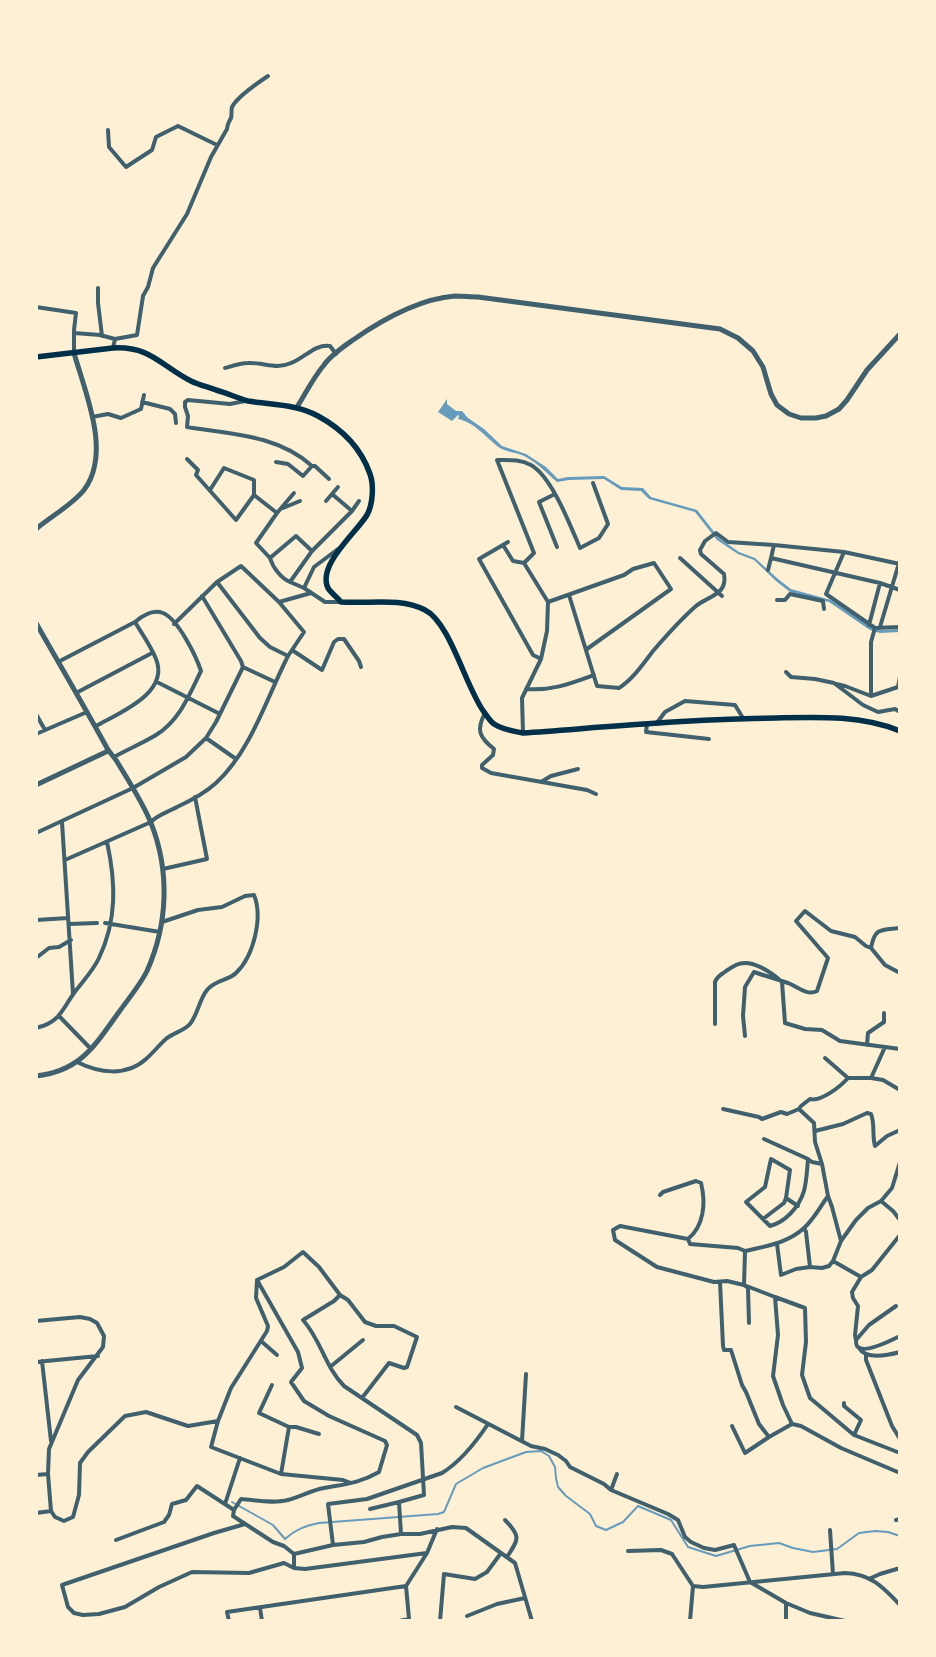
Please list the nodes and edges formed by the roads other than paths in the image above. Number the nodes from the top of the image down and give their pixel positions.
1 (268, 76) dead end
2 (108, 130) dead end
3 (217, 145) junction
4 (98, 288) dead end
5 (36, 307) edge
6 (74, 333) junction
7 (900, 334) edge
8 (102, 336) junction
9 (115, 339) junction
10 (113, 348) junction
11 (74, 353) junction
12 (336, 354) junction
13 (36, 357) edge
14 (225, 368) dead end
15 (144, 395) dead end
16 (247, 400) junction
17 (142, 402) junction
18 (297, 407) junction
19 (92, 417) junction
20 (176, 423) dead end
21 (187, 459) dead end
22 (276, 462) dead end
23 (312, 466) junction
24 (328, 479) dead end
25 (592, 483) dead end
26 (338, 487) dead end
27 (210, 490) junction
28 (294, 493) dead end
29 (332, 494) junction
30 (555, 494) junction
31 (254, 495) junction
32 (300, 501) dead end
33 (326, 501) dead end
34 (359, 501) dead end
35 (280, 508) junction
36 (352, 511) junction
37 (276, 513) junction
38 (36, 529) edge
39 (508, 542) dead end
40 (345, 544) junction
41 (503, 545) junction
42 (774, 545) junction
43 (557, 547) dead end
44 (312, 551) junction
45 (844, 552) junction
46 (270, 558) junction
47 (680, 558) dead end
48 (771, 558) junction
49 (524, 563) junction
50 (899, 563) edge
51 (768, 570) dead end
52 (835, 574) junction
53 (217, 582) junction
54 (290, 582) junction
55 (880, 583) junction
56 (891, 586) junction
57 (304, 588) junction
58 (900, 590) edge
59 (311, 593) junction
60 (721, 594) junction
61 (826, 594) junction
62 (569, 595) junction
63 (202, 596) junction
64 (777, 600) dead end
65 (823, 601) junction
66 (279, 602) junction
67 (342, 602) junction
68 (548, 602) junction
69 (824, 609) dead end
70 (135, 622) junction
71 (36, 623) edge
72 (174, 624) junction
73 (869, 625) junction
74 (900, 627) edge
75 (877, 628) junction
76 (587, 649) junction
77 (292, 650) junction
78 (152, 653) junction
79 (288, 656) junction
80 (542, 659) junction
81 (58, 662) junction
82 (361, 667) dead end
83 (243, 668) junction
84 (786, 672) dead end
85 (594, 675) junction
86 (900, 677) edge
87 (157, 682) junction
88 (275, 682) junction
89 (834, 684) junction
90 (526, 689) junction
91 (76, 693) junction
92 (871, 696) junction
93 (189, 698) junction
94 (87, 712) junction
95 (900, 712) edge
96 (485, 713) junction
97 (36, 714) edge
98 (220, 714) junction
99 (743, 718) junction
100 (647, 724) junction
101 (656, 724) junction
102 (96, 726) junction
103 (45, 730) junction
104 (900, 731) edge
105 (523, 733) junction
106 (36, 734) edge
107 (206, 738) junction
108 (709, 739) dead end
109 (108, 750) junction
110 (114, 757) junction
111 (236, 759) junction
112 (578, 769) dead end
113 (540, 782) junction
114 (36, 785) edge
115 (133, 788) junction
116 (596, 794) dead end
117 (195, 797) junction
118 (62, 822) junction
119 (151, 822) junction
120 (36, 833) edge
121 (107, 842) junction
122 (65, 860) junction
123 (163, 868) junction
124 (68, 918) junction
125 (36, 920) edge
126 (162, 922) junction
127 (97, 923) dead end
128 (106, 923) dead end
129 (69, 924) junction
130 (111, 924) junction
131 (900, 928) edge
132 (160, 932) junction
133 (71, 940) junction
134 (871, 948) junction
135 (36, 958) edge
136 (900, 973) edge
137 (782, 982) junction
138 (73, 994) junction
139 (884, 1013) dead end
140 (60, 1016) junction
141 (715, 1024) dead end
142 (36, 1028) edge
143 (744, 1036) dead end
144 (867, 1045) junction
145 (886, 1047) junction
146 (91, 1049) junction
147 (900, 1049) edge
148 (825, 1058) dead end
149 (78, 1062) junction
150 (36, 1076) edge
151 (848, 1078) junction
152 (870, 1078) junction
153 (900, 1090) edge
154 (723, 1109) dead end
155 (799, 1109) junction
156 (900, 1130) edge
157 (814, 1131) junction
158 (764, 1139) dead end
159 (808, 1159) junction
160 (900, 1162) edge
161 (822, 1164) junction
162 (660, 1195) dead end
163 (828, 1196) junction
164 (786, 1198) junction
165 (881, 1201) junction
166 (798, 1206) junction
167 (763, 1219) junction
168 (900, 1220) edge
169 (804, 1228) junction
170 (900, 1235) edge
171 (688, 1239) junction
172 (841, 1242) junction
173 (777, 1244) junction
174 (746, 1251) junction
175 (833, 1261) junction
176 (810, 1267) junction
177 (861, 1277) junction
178 (257, 1280) junction
179 (720, 1282) junction
180 (744, 1285) junction
181 (340, 1296) junction
182 (775, 1297) junction
183 (896, 1306) dead end
184 (36, 1321) edge
185 (749, 1323) dead end
186 (900, 1336) edge
187 (363, 1340) dead end
188 (856, 1340) junction
189 (261, 1341) junction
190 (859, 1348) junction
191 (900, 1352) edge
192 (277, 1355) dead end
193 (866, 1355) junction
194 (98, 1356) junction
195 (42, 1361) junction
196 (36, 1362) edge
197 (330, 1367) junction
198 (526, 1374) dead end
199 (272, 1385) dead end
200 (362, 1398) junction
201 (844, 1403) dead end
202 (456, 1407) dead end
203 (218, 1421) junction
204 (488, 1424) junction
205 (792, 1424) junction
206 (732, 1426) dead end
207 (289, 1427) junction
208 (319, 1434) dead end
209 (854, 1435) junction
210 (769, 1437) junction
211 (900, 1439) edge
212 (52, 1441) junction
213 (522, 1441) junction
214 (900, 1453) edge
215 (240, 1458) junction
216 (900, 1472) edge
217 (48, 1474) junction
218 (281, 1474) junction
219 (617, 1474) dead end
220 (36, 1475) edge
221 (422, 1480) junction
222 (353, 1484) junction
223 (610, 1490) junction
224 (398, 1502) junction
225 (225, 1504) junction
226 (370, 1509) dead end
227 (234, 1510) junction
228 (51, 1511) junction
229 (36, 1513) edge
230 (505, 1520) dead end
231 (245, 1524) junction
232 (437, 1529) junction
233 (830, 1530) dead end
234 (401, 1534) junction
235 (116, 1540) dead end
236 (333, 1546) junction
237 (628, 1551) dead end
238 (502, 1552) junction
239 (427, 1553) junction
240 (294, 1554) junction
241 (507, 1557) junction
242 (294, 1568) junction
243 (900, 1568) edge
244 (833, 1574) junction
245 (870, 1578) junction
246 (750, 1582) junction
247 (406, 1586) junction
248 (693, 1586) junction
249 (525, 1598) junction
250 (786, 1604) junction
251 (900, 1605) edge
252 (260, 1608) junction
253 (467, 1616) dead end
254 (834, 1620) edge
255 (229, 1621) edge
256 (262, 1621) edge
257 (399, 1621) edge
258 (440, 1621) edge
259 (532, 1621) edge
260 (690, 1621) edge
261 (786, 1621) edge
262 (845, 1621) edge

1 - 3 street
2 - 3 street
3 - 9 street
4 - 8 street
5 - 6 street
6 - 8 street
6 - 11 street
7 - 12 street
8 - 9 street
9 - 10 street
10 - 11 main road
10 - 16 main road
11 - 13 main road
11 - 19 street
12 - 14 street
12 - 18 street
15 - 17 street
16 - 18 main road
16 - 23 street
17 - 19 street
17 - 20 street
18 - 40 main road
19 - 38 street
21 - 27 street
22 - 23 street
23 - 24 street
25 - 30 street
26 - 29 street
27 - 31 street
27 - 31 street
28 - 35 street
29 - 33 street
29 - 36 street
30 - 43 street
30 - 49 street
31 - 37 street
32 - 35 street
34 - 36 street
35 - 37 street
36 - 44 street
37 - 46 street
39 - 41 street
40 - 57 street
40 - 67 main road
41 - 49 street
41 - 80 street
42 - 45 street
42 - 48 street
42 - 60 street
44 - 46 street
44 - 54 street
45 - 50 street
45 - 52 street
46 - 54 street
47 - 60 street
48 - 51 street
48 - 52 street
49 - 68 street
50 - 56 street
52 - 55 street
52 - 61 street
53 - 63 street
53 - 66 street
53 - 79 street
54 - 57 street
55 - 56 street
55 - 73 street
56 - 58 street
56 - 75 street
57 - 59 street
59 - 66 street
59 - 67 street
60 - 85 street
61 - 65 street
61 - 73 street
62 - 68 street
62 - 76 street
62 - 76 street
63 - 72 street
63 - 83 street
64 - 65 street
65 - 69 street
66 - 77 street
67 - 96 main road
68 - 80 street
70 - 72 street
70 - 78 street
70 - 81 street
71 - 81 street
72 - 93 street
73 - 75 street
74 - 75 street
75 - 92 street
76 - 85 street
77 - 79 street
77 - 82 street
78 - 87 street
78 - 91 street
79 - 88 street
80 - 90 street
81 - 91 street
83 - 88 street
83 - 98 street
84 - 89 street
85 - 90 street
86 - 92 street
87 - 93 street
87 - 102 street
88 - 111 street
89 - 92 street
89 - 95 street
90 - 105 street
91 - 94 street
93 - 98 street
93 - 110 street
94 - 102 street
94 - 103 street
96 - 105 main road
96 - 113 street
97 - 103 street
98 - 107 street
99 - 101 main road
99 - 101 street
99 - 104 main road
100 - 101 main road
100 - 105 main road
100 - 108 street
102 - 109 street
103 - 106 street
107 - 111 street
107 - 115 street
109 - 110 street
109 - 114 street
110 - 115 street
111 - 117 street
112 - 113 street
113 - 116 street
115 - 118 street
115 - 119 street
117 - 119 street
117 - 123 street
118 - 120 street
118 - 122 street
119 - 121 street
119 - 123 street
121 - 122 street
121 - 130 street
122 - 124 street
123 - 126 street
124 - 125 street
124 - 129 street
126 - 132 street
126 - 149 street
127 - 129 street
128 - 130 street
129 - 133 street
130 - 132 street
130 - 138 street
131 - 134 street
132 - 146 street
133 - 135 street
133 - 138 street
134 - 136 street
134 - 137 street
137 - 141 street
137 - 143 street
137 - 144 street
138 - 140 street
139 - 144 street
140 - 142 street
140 - 146 street
144 - 145 street
145 - 147 street
145 - 152 street
146 - 149 street
148 - 151 street
149 - 150 street
151 - 152 street
151 - 155 street
152 - 153 street
154 - 155 street
155 - 157 street
156 - 157 street
157 - 161 street
158 - 159 street
159 - 161 street
159 - 166 street
160 - 165 street
161 - 163 street
162 - 171 street
163 - 169 street
163 - 172 street
164 - 166 street
164 - 167 street
164 - 167 street
165 - 168 street
165 - 172 street
166 - 167 street
169 - 173 street
169 - 176 street
170 - 177 street
171 - 174 street
171 - 179 street
172 - 175 street
173 - 174 street
173 - 176 street
174 - 180 street
175 - 176 street
175 - 177 street
177 - 188 street
178 - 181 street
178 - 189 street
178 - 222 street
179 - 180 street
179 - 210 street
180 - 182 street
180 - 185 street
181 - 197 street
181 - 200 street
182 - 205 street
182 - 209 street
183 - 188 street
184 - 194 street
186 - 190 street
187 - 197 street
188 - 190 street
189 - 192 street
189 - 203 street
190 - 193 street
191 - 193 street
193 - 211 street
194 - 195 street
194 - 212 street
195 - 196 street
195 - 212 street
197 - 200 street
198 - 213 street
199 - 207 street
200 - 221 street
201 - 209 street
202 - 204 street
203 - 215 street
203 - 228 street
204 - 213 street
204 - 221 street
205 - 210 street
205 - 216 street
206 - 210 street
207 - 208 street
207 - 218 street
209 - 214 street
212 - 217 street
213 - 223 street
215 - 218 street
215 - 225 street
217 - 220 street
217 - 228 street
218 - 222 street
219 - 223 street
221 - 224 street
221 - 236 street
222 - 227 street
223 - 246 street
224 - 226 street
224 - 234 street
225 - 227 street
225 - 235 street
227 - 231 street
228 - 229 street
230 - 241 street
231 - 240 street
231 - 242 street
232 - 234 street
232 - 238 street
232 - 239 street
233 - 244 street
234 - 236 street
236 - 240 street
237 - 248 street
238 - 241 street
238 - 258 street
239 - 242 street
239 - 247 street
240 - 242 street
241 - 249 street
243 - 245 street
244 - 245 street
244 - 246 street
245 - 251 street
246 - 248 street
246 - 250 street
247 - 252 street
247 - 257 street
248 - 260 street
249 - 253 street
249 - 259 street
250 - 254 street
250 - 261 street
252 - 255 street
252 - 256 street
254 - 262 street

